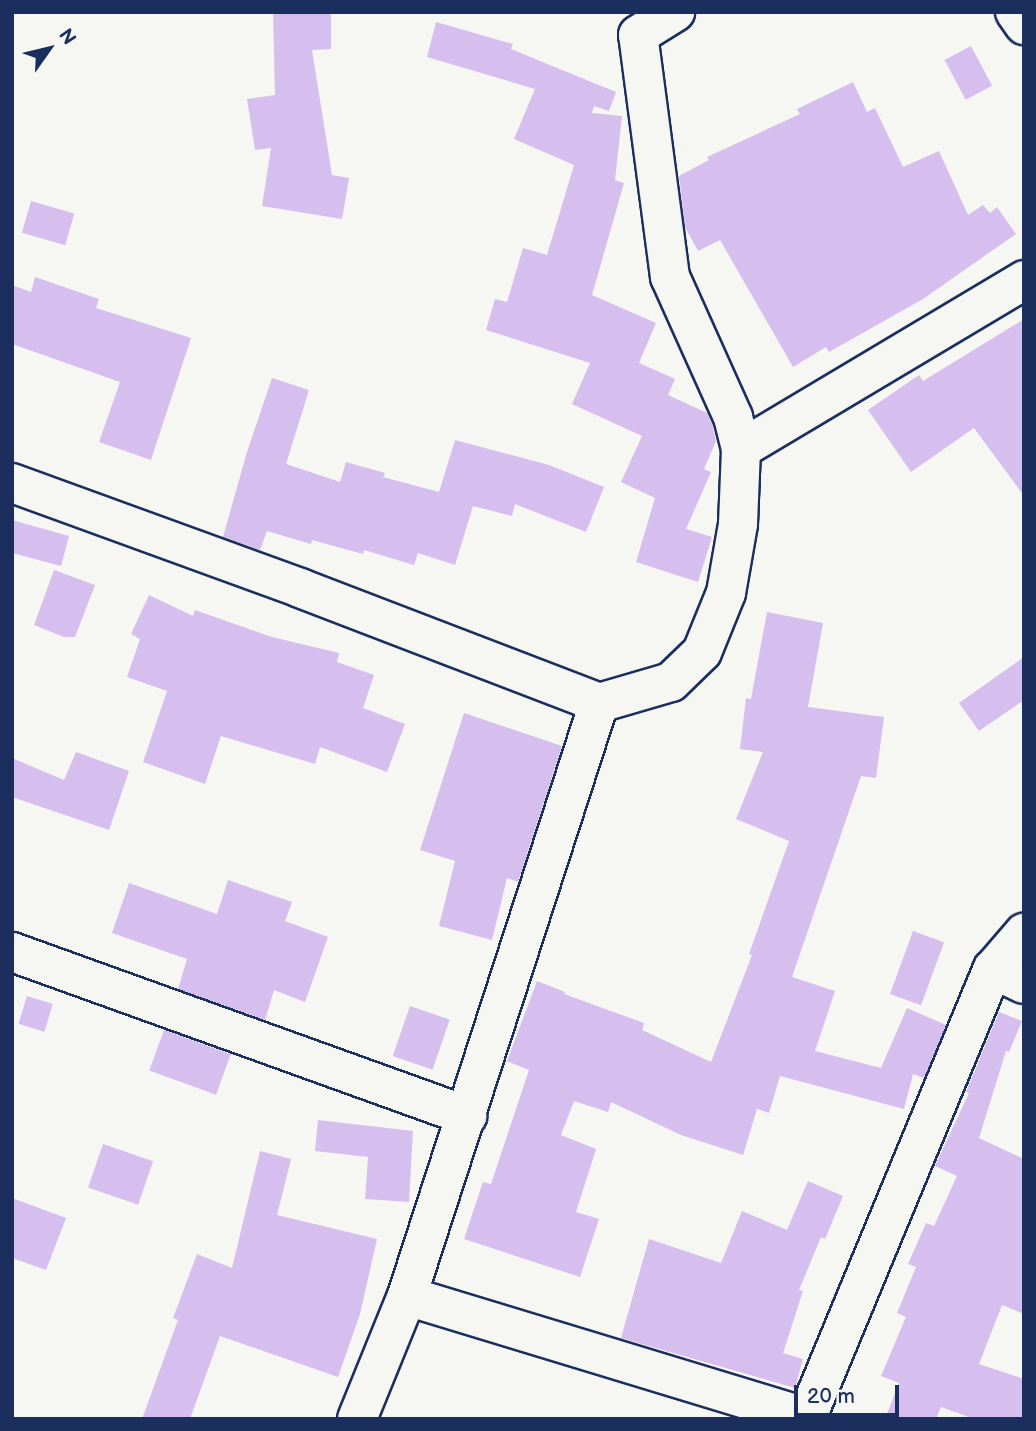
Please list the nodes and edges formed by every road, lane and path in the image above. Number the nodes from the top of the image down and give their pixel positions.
1 (675, 12) edge
2 (1016, 12) edge
3 (637, 24) edge
4 (1024, 25) edge
5 (1024, 280) edge
6 (741, 449) junction
7 (12, 483) edge
8 (599, 703) junction
9 (1024, 933) edge
10 (12, 952) edge
11 (1009, 977) edge
12 (467, 1116) junction
13 (407, 1296) junction
14 (810, 1418) edge
15 (357, 1419) edge

1 - 3 street
2 - 4 street
3 - 6 street
5 - 6 street
6 - 8 street
7 - 8 street
8 - 12 street
9 - 11 street
10 - 12 street
11 - 14 street
12 - 13 street
13 - 14 street
13 - 15 street

